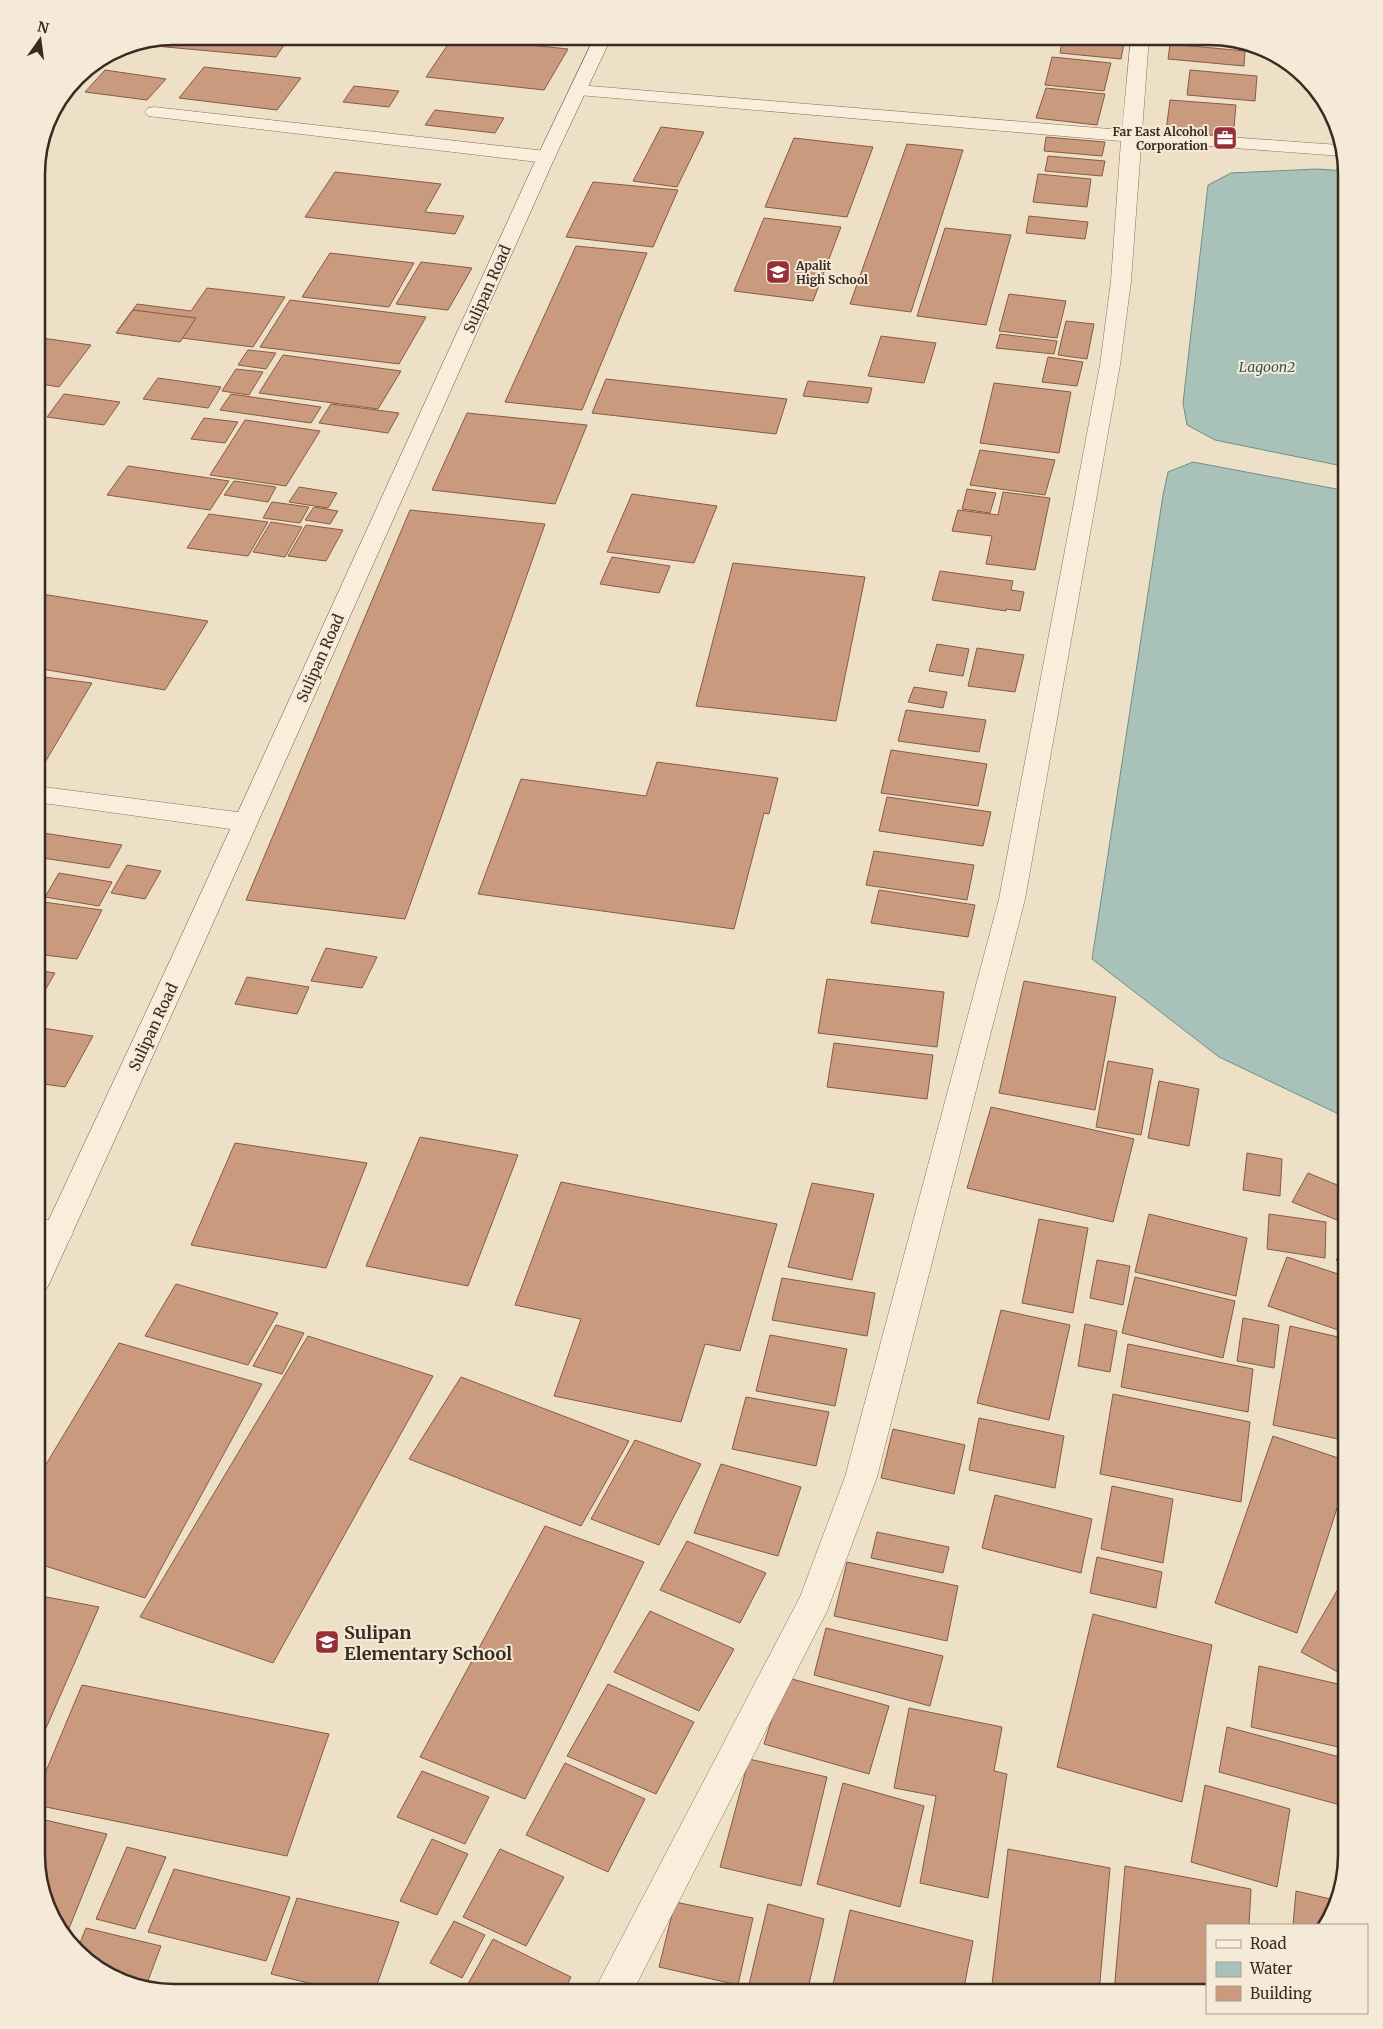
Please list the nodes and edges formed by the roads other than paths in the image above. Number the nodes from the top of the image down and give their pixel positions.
1 (600, 45) edge
2 (1139, 45) edge
3 (578, 90) junction
4 (154, 112) dead end
5 (1131, 136) junction
6 (1336, 151) edge
7 (546, 157) junction
8 (45, 795) edge
9 (245, 822) junction
10 (47, 1231) edge
11 (617, 1984) edge

1 - 3 street, Sulipan Road
2 - 5 street
3 - 5 street
3 - 7 street, Sulipan Road
4 - 7 street
5 - 6 street
5 - 11 street
7 - 9 street, Sulipan Road
8 - 9 street
9 - 10 street, Sulipan Road

